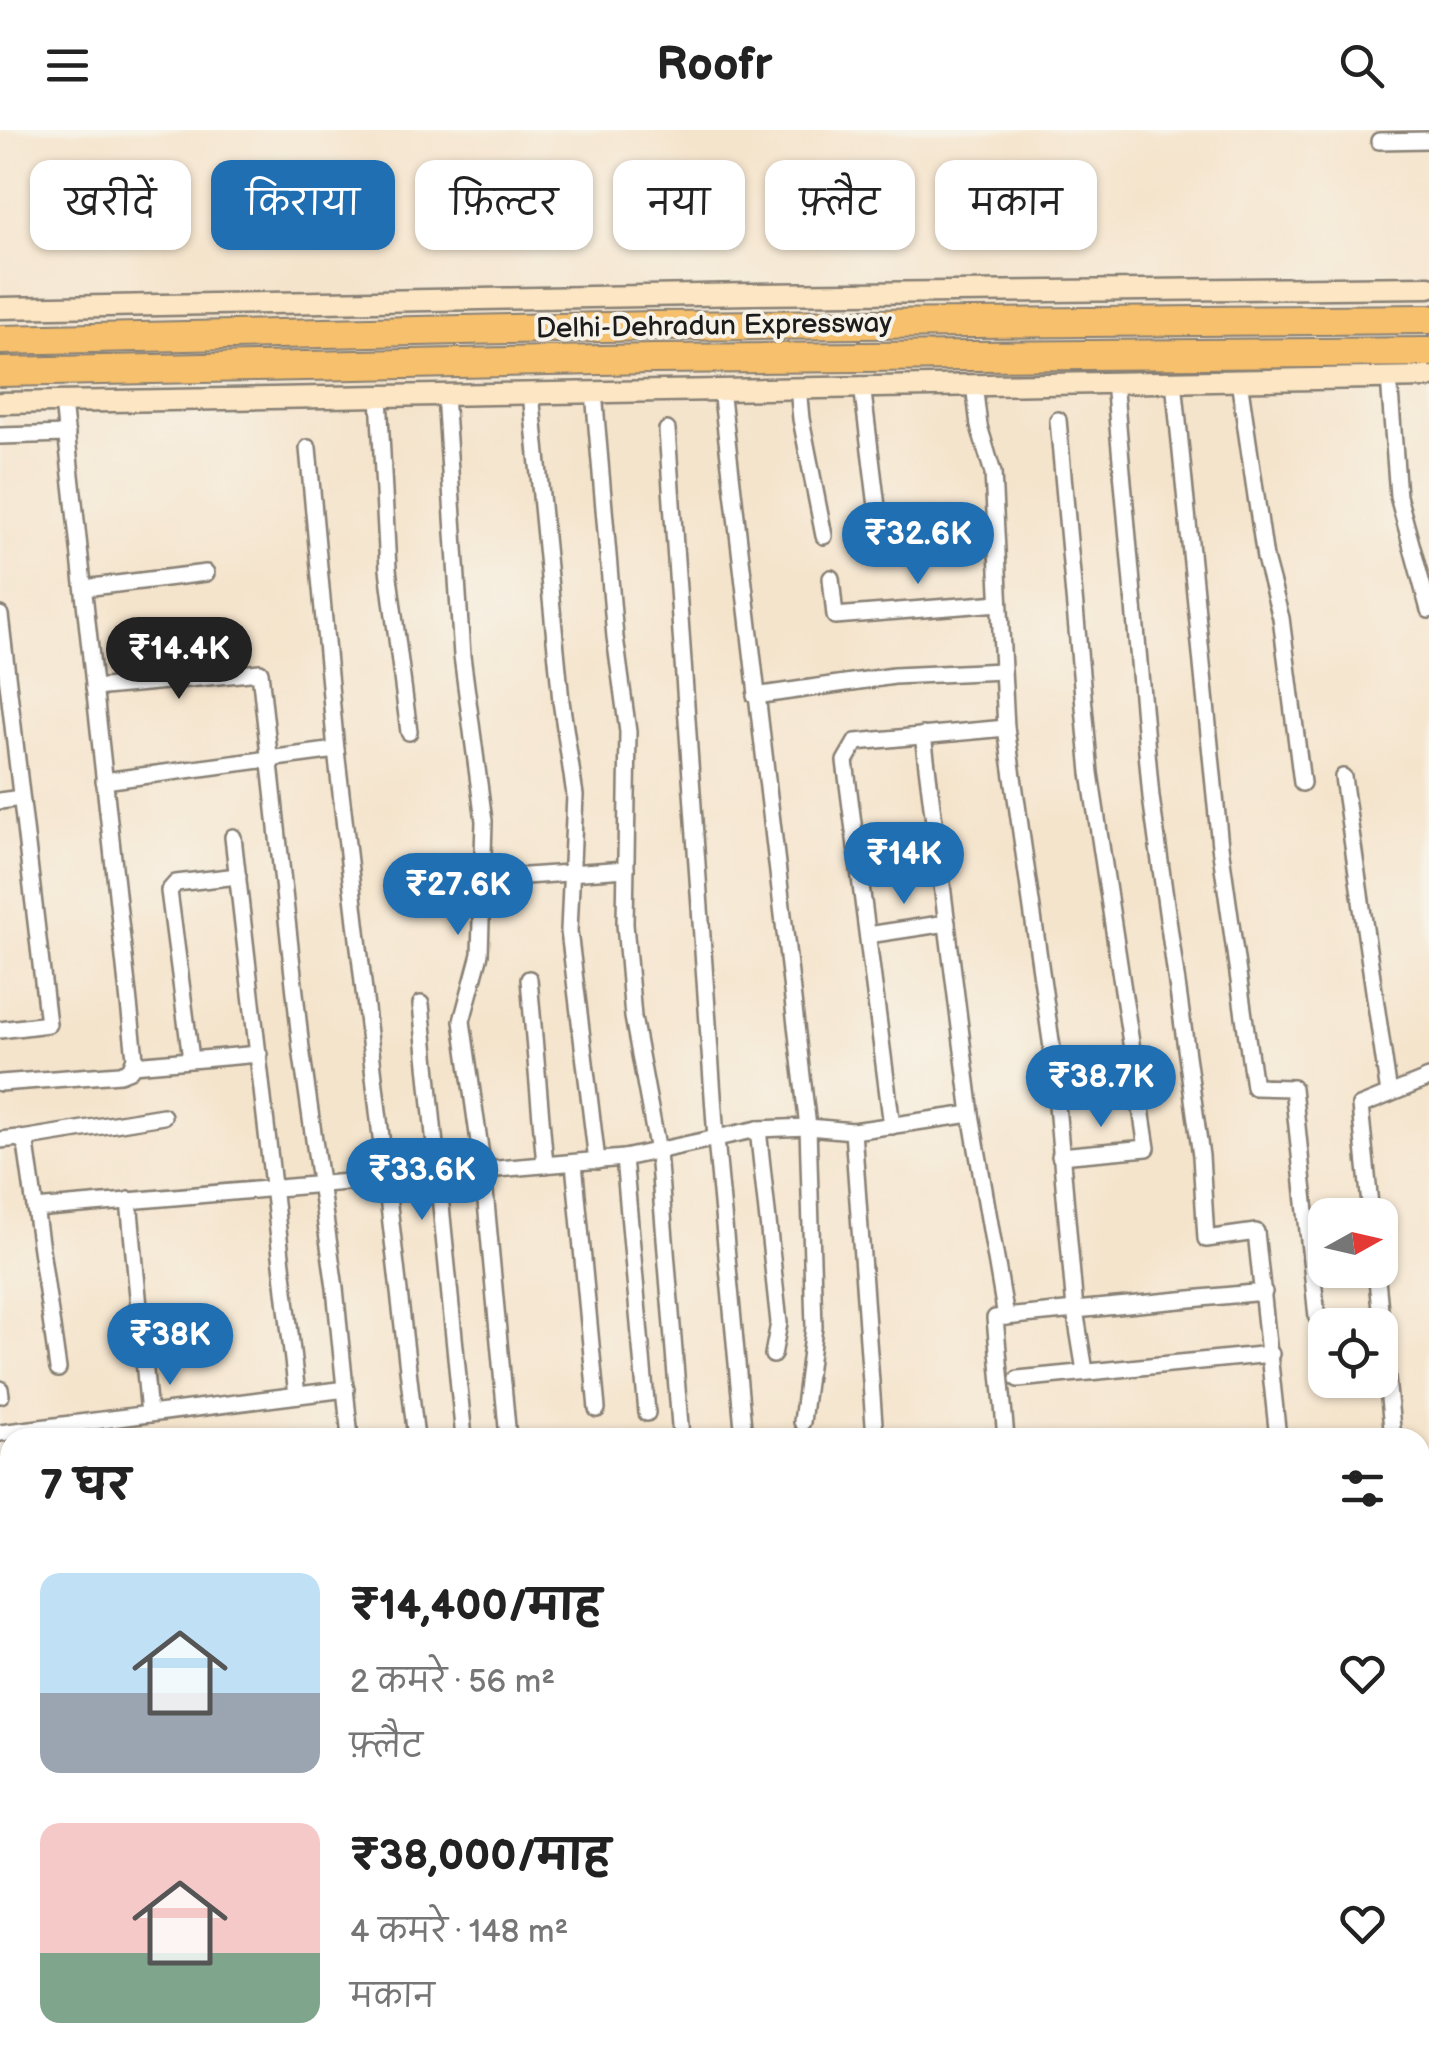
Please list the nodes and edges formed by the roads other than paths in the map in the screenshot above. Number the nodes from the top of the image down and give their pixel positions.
1 (1429, 140) edge
2 (1379, 142) dead end
3 (1429, 287) edge
4 (0, 308) edge
5 (1429, 319) edge
6 (0, 340) edge
7 (1429, 352) edge
8 (0, 372) edge
9 (1389, 378) junction
10 (1429, 378) edge
11 (1239, 380) junction
12 (1114, 381) junction
13 (1174, 381) junction
14 (862, 386) junction
15 (721, 389) junction
16 (976, 393) junction
17 (531, 400) junction
18 (595, 400) junction
19 (63, 402) junction
20 (446, 403) junction
21 (0, 404) edge
22 (800, 404) junction
23 (380, 411) junction
24 (1058, 420) dead end
25 (666, 430) dead end
26 (67, 434) junction
27 (0, 436) edge
28 (308, 448) dead end
29 (824, 536) dead end
30 (881, 539) dead end
31 (206, 573) dead end
32 (831, 578) dead end
33 (84, 588) junction
34 (1000, 602) junction
35 (1429, 610) edge
36 (0, 615) edge
37 (1003, 670) junction
38 (94, 688) junction
39 (755, 696) junction
40 (1006, 728) junction
41 (408, 732) dead end
42 (923, 735) junction
43 (336, 750) junction
44 (271, 760) junction
45 (1343, 777) dead end
46 (104, 780) junction
47 (1302, 783) dead end
48 (21, 798) junction
49 (0, 801) edge
50 (233, 837) dead end
51 (626, 868) junction
52 (572, 873) junction
53 (238, 876) junction
54 (482, 878) junction
55 (947, 924) junction
56 (868, 934) junction
57 (530, 979) dead end
58 (421, 1004) dead end
59 (0, 1030) edge
60 (259, 1054) junction
61 (191, 1059) junction
62 (134, 1065) junction
63 (1429, 1078) edge
64 (0, 1083) edge
65 (1390, 1094) junction
66 (972, 1114) junction
67 (163, 1116) dead end
68 (892, 1126) junction
69 (808, 1127) junction
70 (758, 1129) junction
71 (853, 1131) junction
72 (22, 1139) junction
73 (716, 1139) junction
74 (0, 1140) edge
75 (658, 1152) junction
76 (1060, 1156) junction
77 (624, 1158) junction
78 (597, 1161) junction
79 (574, 1163) junction
80 (545, 1165) junction
81 (483, 1170) junction
82 (440, 1174) junction
83 (386, 1178) junction
84 (321, 1186) junction
85 (274, 1190) junction
86 (1369, 1198) edge
87 (129, 1200) junction
88 (35, 1209) junction
89 (1378, 1288) edge
90 (1264, 1292) junction
91 (1316, 1308) edge
92 (1074, 1310) junction
93 (1006, 1317) junction
94 (1271, 1354) junction
95 (773, 1355) dead end
96 (58, 1369) dead end
97 (1085, 1371) junction
98 (1018, 1378) dead end
99 (346, 1389) junction
100 (297, 1395) junction
101 (596, 1409) dead end
102 (647, 1413) dead end
103 (149, 1414) junction
104 (802, 1422) dead end
105 (39, 1428) edge
106 (349, 1428) edge
107 (415, 1428) edge
108 (463, 1428) edge
109 (507, 1428) edge
110 (680, 1428) edge
111 (743, 1428) edge
112 (874, 1428) edge
113 (1005, 1428) edge
114 (1277, 1428) edge
115 (1392, 1428) edge

1 - 2 street
3 - 4 street
5 - 6 highway, Delhi-Dehradun Expressway
7 - 8 highway, Delhi-Dehradun Expressway
9 - 10 street
9 - 11 street
9 - 35 street
11 - 13 street
11 - 47 street
12 - 13 street
12 - 16 street
12 - 90 street
13 - 91 street
14 - 16 street
14 - 22 street
14 - 30 street
15 - 18 street
15 - 22 street
15 - 39 street
16 - 34 street
17 - 18 street
17 - 20 street
17 - 52 street
18 - 51 street
19 - 21 street
19 - 23 street
19 - 26 street
20 - 23 street
20 - 54 street
22 - 29 street
23 - 41 street
24 - 76 street
25 - 73 street
26 - 27 street
26 - 33 street
28 - 43 street
31 - 33 street
32 - 34 street
33 - 38 street
34 - 37 street
36 - 48 street
37 - 39 street
37 - 40 street
38 - 44 street
38 - 46 street
39 - 69 street
40 - 42 street
40 - 76 street
42 - 55 street
42 - 56 street
43 - 44 street
43 - 83 street
44 - 46 street
44 - 84 street
45 - 65 street
46 - 62 street
48 - 49 street
48 - 59 street
50 - 53 street
51 - 52 street
51 - 75 street
52 - 54 street
52 - 78 street
53 - 60 street
53 - 61 street
54 - 81 street
55 - 56 street
55 - 66 street
56 - 68 street
57 - 80 street
58 - 82 street
60 - 61 street
60 - 85 street
61 - 62 street
62 - 64 street
63 - 65 street
65 - 86 street
66 - 68 street
66 - 93 street
67 - 72 street
68 - 71 street
69 - 70 street
69 - 71 street
69 - 104 street
70 - 73 street
70 - 95 street
71 - 112 street
72 - 74 street
72 - 88 street
73 - 75 street
73 - 111 street
75 - 77 street
75 - 110 street
76 - 92 street
77 - 78 street
77 - 102 street
78 - 79 street
79 - 80 street
79 - 101 street
80 - 81 street
81 - 82 street
81 - 109 street
82 - 83 street
82 - 108 street
83 - 84 street
83 - 107 street
84 - 85 street
84 - 99 street
85 - 87 street
85 - 100 street
87 - 88 street
87 - 103 street
88 - 96 street
89 - 115 street
90 - 92 street
90 - 94 street
92 - 93 street
92 - 97 street
93 - 113 street
94 - 97 street
94 - 114 street
97 - 98 street
99 - 100 street
99 - 106 street
100 - 103 street
103 - 105 street

